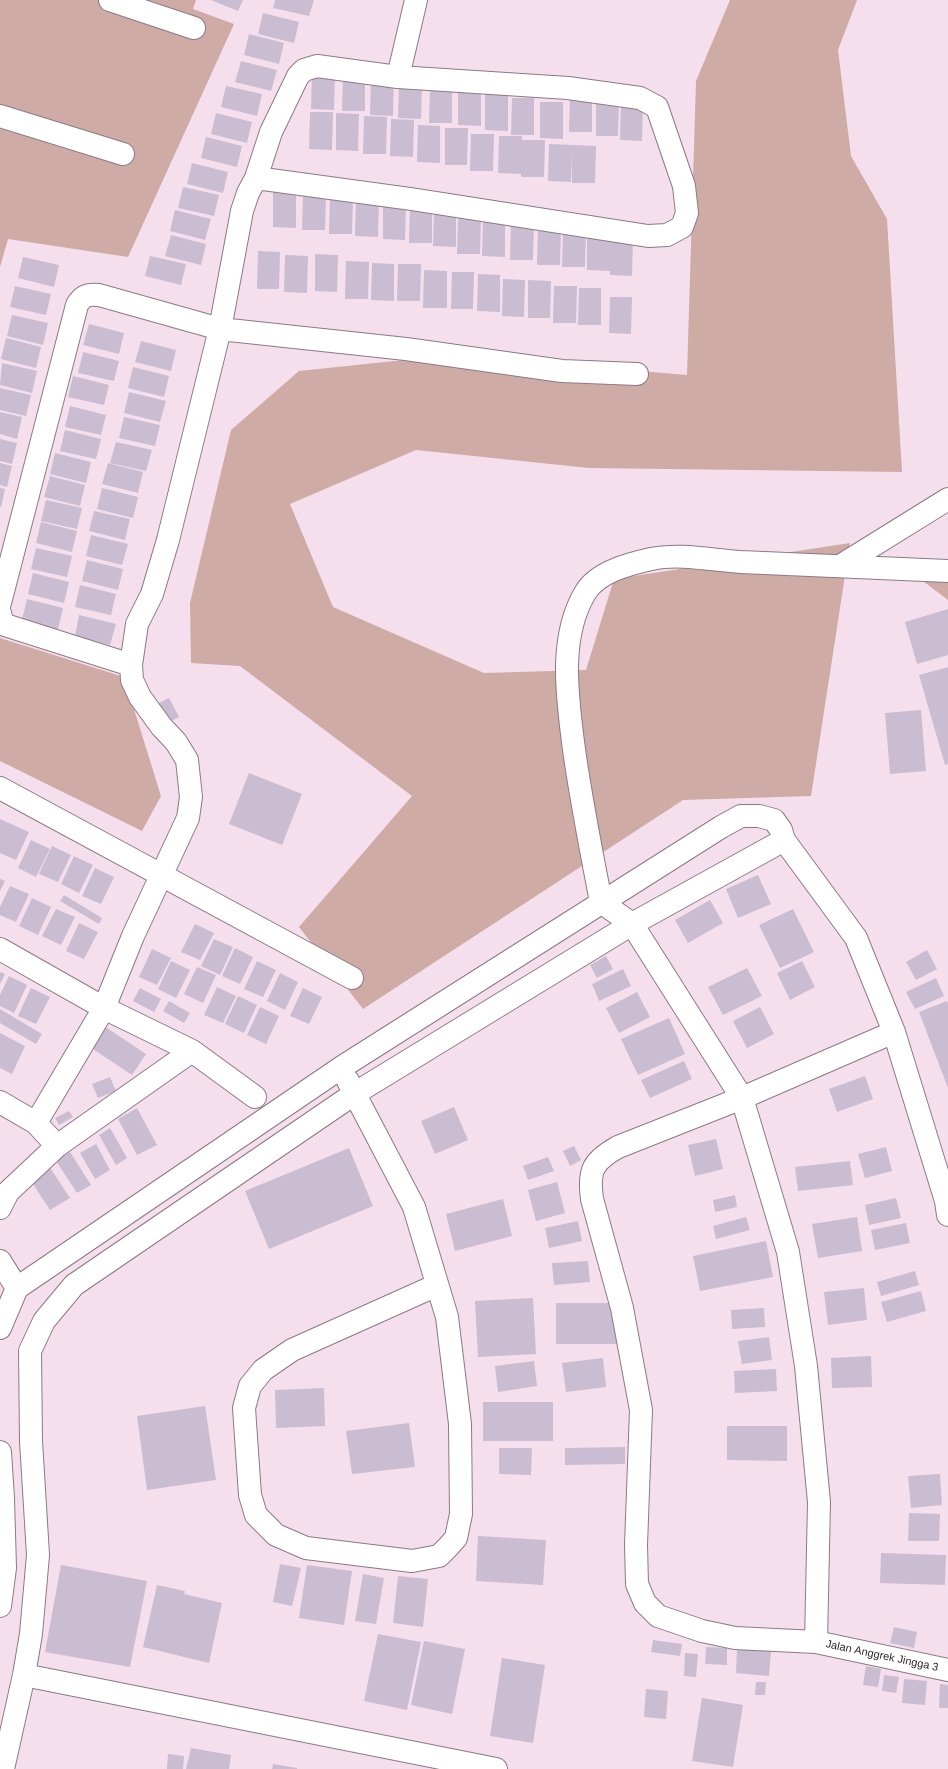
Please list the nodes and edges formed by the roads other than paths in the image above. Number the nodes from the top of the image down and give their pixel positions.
1 (110, 0) edge
2 (416, 0) edge
3 (194, 28) dead end
4 (398, 77) junction
5 (0, 116) edge
6 (123, 154) dead end
7 (256, 178) junction
8 (220, 329) junction
9 (637, 374) dead end
10 (948, 499) edge
11 (840, 566) junction
12 (948, 571) edge
13 (0, 603) edge
14 (0, 613) edge
15 (131, 666) junction
16 (0, 788) edge
17 (784, 840) junction
18 (162, 876) junction
19 (602, 902) junction
20 (632, 924) junction
21 (0, 949) edge
22 (352, 978) dead end
23 (104, 1008) junction
24 (894, 1032) junction
25 (192, 1051) junction
26 (342, 1067) junction
27 (354, 1094) junction
28 (255, 1097) dead end
29 (742, 1098) junction
30 (0, 1102) edge
31 (36, 1123) junction
32 (57, 1146) junction
33 (0, 1208) edge
34 (948, 1215) edge
35 (0, 1260) edge
36 (438, 1285) junction
37 (17, 1288) junction
38 (0, 1328) edge
39 (0, 1452) edge
40 (0, 1606) edge
41 (816, 1642) junction
42 (948, 1670) edge
43 (24, 1675) junction
44 (3, 1769) edge
45 (496, 1769) edge

1 - 3 street
2 - 4 street
4 - 7 street
4 - 7 street
5 - 6 street
7 - 8 street
8 - 9 street
8 - 13 street
8 - 15 street
10 - 11 street
11 - 12 street
11 - 19 street
14 - 15 street
15 - 18 street
16 - 18 street
17 - 19 street
17 - 20 street
17 - 24 street
18 - 22 street
18 - 23 street
19 - 20 street
19 - 26 street
20 - 27 street
20 - 29 street
21 - 23 street
23 - 25 street
23 - 31 street
24 - 29 street, Jalan Anggrek Jingga 3
24 - 34 street
25 - 28 street
25 - 32 street
26 - 27 street
26 - 37 street
27 - 36 street
27 - 43 street
29 - 41 street
29 - 41 street, Jalan Anggrek Jingga 3
30 - 31 street
31 - 32 street
32 - 33 street
35 - 37 street
36 - 36 street
37 - 38 street
39 - 40 street
41 - 42 street, Jalan Anggrek Jingga 3
43 - 44 street
43 - 45 street

